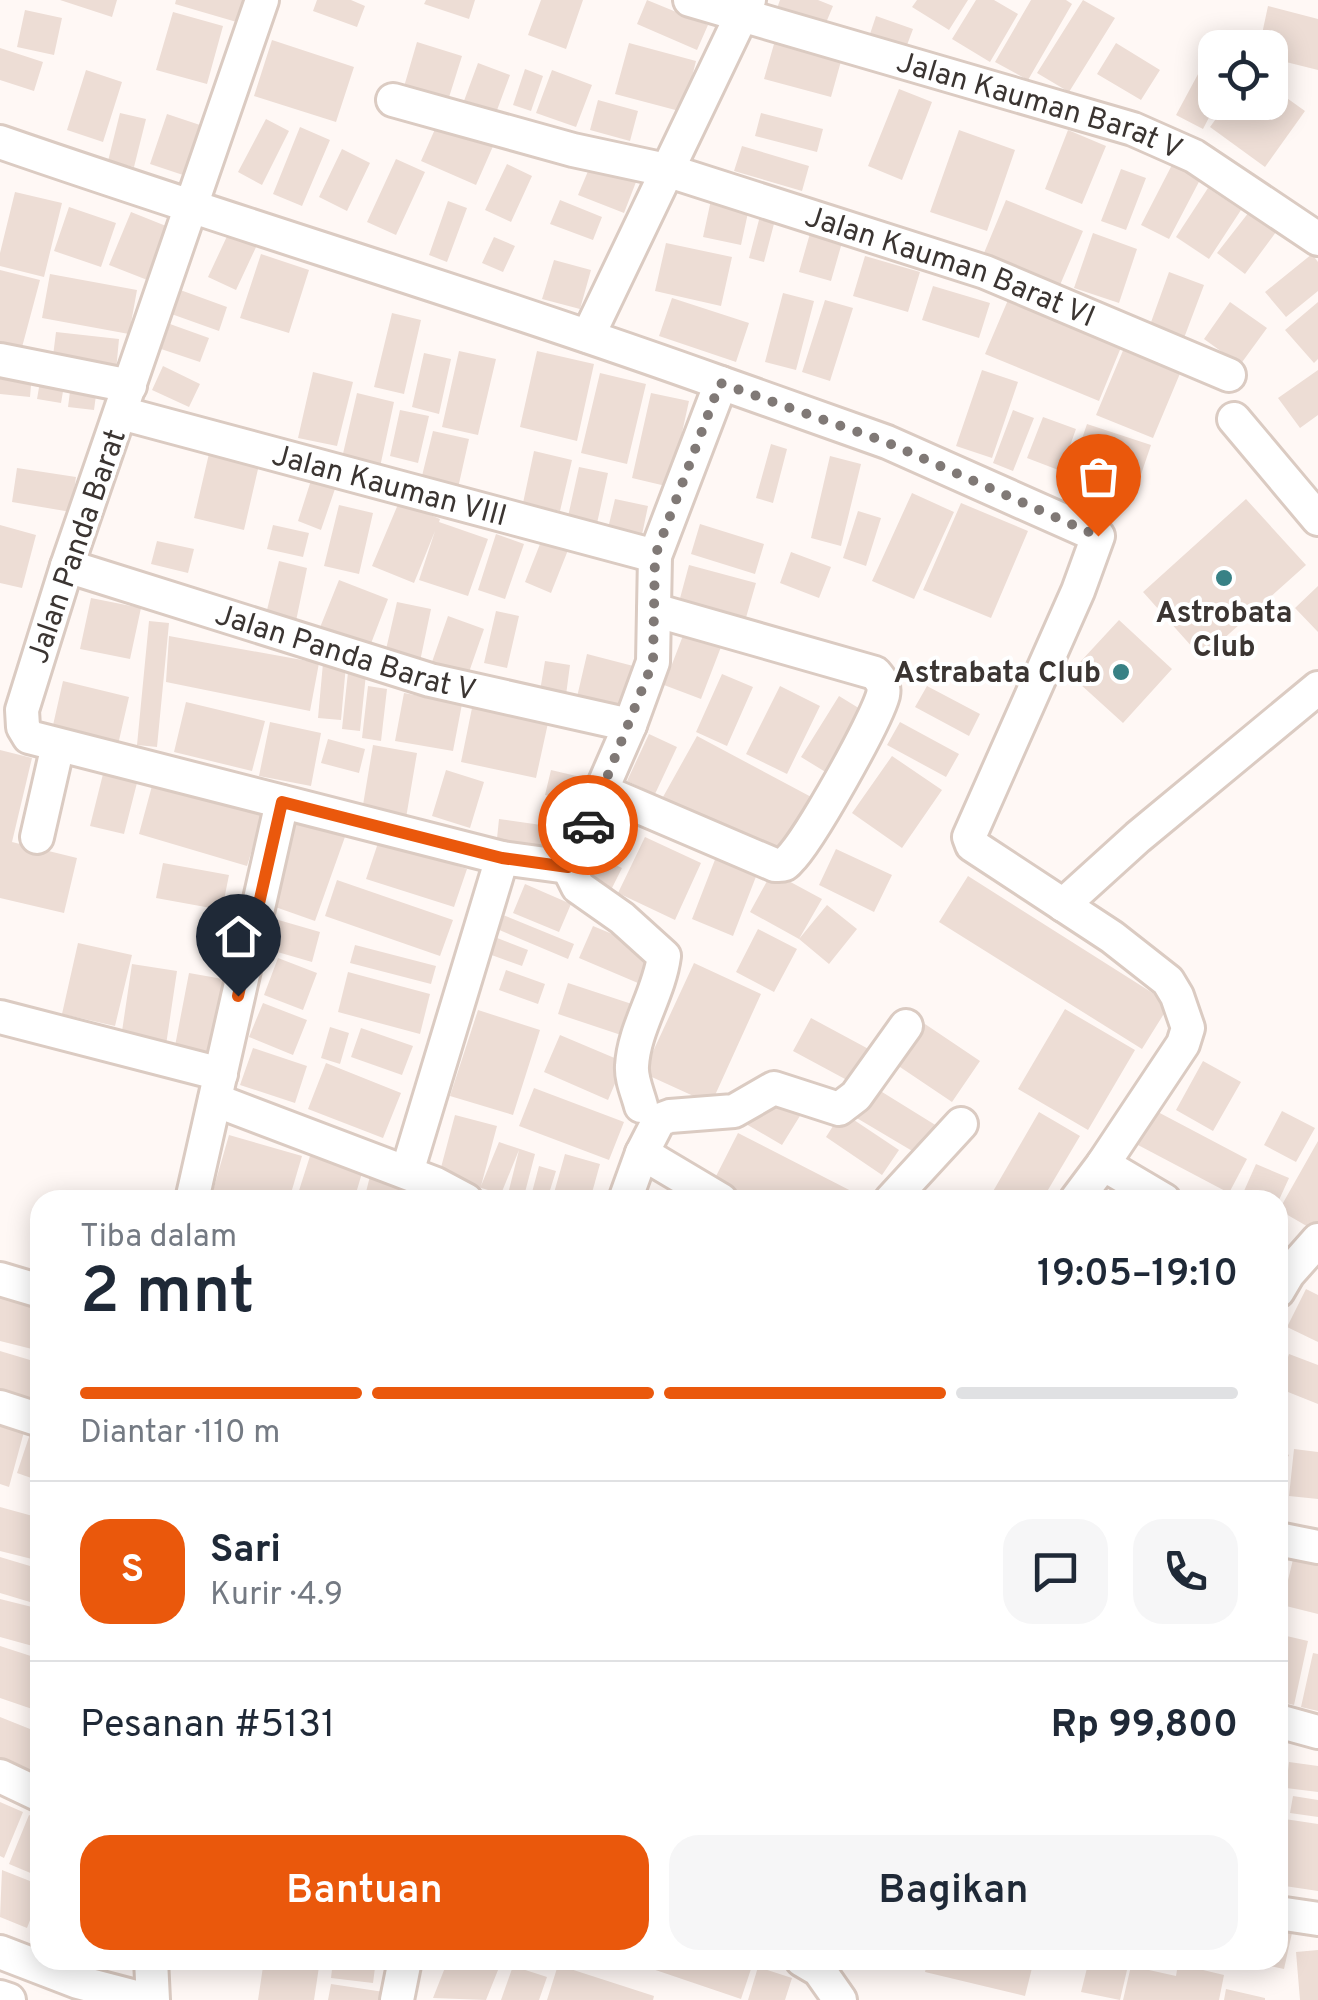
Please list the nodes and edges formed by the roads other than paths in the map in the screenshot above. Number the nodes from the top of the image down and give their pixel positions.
1 (262, 0) edge
2 (690, 0) edge
3 (745, 7) edge
4 (393, 100) dead end
5 (0, 142) edge
6 (666, 170) junction
7 (192, 208) junction
8 (1318, 240) edge
9 (588, 336) junction
10 (0, 360) edge
11 (1229, 375) dead end
12 (720, 383) junction
13 (126, 400) junction
14 (1234, 419) dead end
15 (1318, 519) edge
16 (655, 556) junction
17 (67, 566) junction
18 (654, 610) junction
19 (1318, 688) edge
20 (630, 724) junction
21 (58, 745) junction
22 (602, 791) junction
23 (282, 802) junction
24 (36, 837) dead end
25 (502, 858) junction
26 (568, 867) junction
27 (1063, 905) junction
28 (0, 1018) edge
29 (906, 1026) dead end
30 (218, 1087) junction
31 (641, 1106) dead end
32 (960, 1124) dead end
33 (642, 1153) junction
34 (1104, 1164) junction
35 (407, 1172) junction
36 (194, 1190) edge
37 (445, 1190) edge
38 (628, 1190) edge
39 (705, 1190) edge
40 (900, 1190) edge
41 (1084, 1190) edge
42 (1147, 1190) edge
43 (1316, 1247) edge
44 (1288, 1272) edge
45 (0, 1278) edge
46 (30, 1288) edge
47 (0, 1407) edge
48 (30, 1417) edge
49 (1288, 1541) edge
50 (1318, 1548) edge
51 (1288, 1724) edge
52 (1318, 1732) edge
53 (0, 1776) edge
54 (30, 1790) edge
55 (1288, 1914) edge
56 (1318, 1919) edge
57 (0, 1952) edge
58 (30, 1964) edge
59 (47, 1970) edge
60 (151, 1970) edge
61 (403, 1970) edge
62 (819, 1970) edge
63 (150, 2000) edge
64 (397, 2000) edge
65 (840, 2000) edge

1 - 7 street, Jalan Panda Barat
2 - 3 street, Jalan Kauman Barat V
3 - 6 street
3 - 8 street, Jalan Kauman Barat V
4 - 6 street, Jalan Kauman Barat VI
5 - 7 street
6 - 9 street
6 - 11 street, Jalan Kauman Barat VI
7 - 9 street
7 - 13 street, Jalan Panda Barat
9 - 12 street
10 - 13 street, Jalan Kauman VIII
12 - 16 street
12 - 27 street
13 - 16 street, Jalan Kauman VIII
13 - 17 street, Jalan Panda Barat
14 - 15 street
16 - 18 street
17 - 20 street, Jalan Panda Barat V
17 - 21 street, Jalan Panda Barat
18 - 20 street
18 - 22 street
19 - 27 street
20 - 22 street
21 - 23 street, Jalan Panda Barat
21 - 24 street
22 - 26 street
23 - 25 street, Jalan Panda Barat
23 - 30 street
25 - 26 street, Jalan Panda Barat
25 - 35 street
26 - 31 street
27 - 34 street
28 - 30 street
29 - 33 street
30 - 35 street
30 - 36 street
32 - 40 street
33 - 38 street
33 - 39 street
34 - 41 street
34 - 42 street
35 - 37 street
43 - 44 street
45 - 46 street
47 - 48 street
49 - 50 street
51 - 52 street
53 - 54 street
55 - 56 street
57 - 58 street
59 - 63 street
60 - 63 street
61 - 64 street
62 - 65 street

